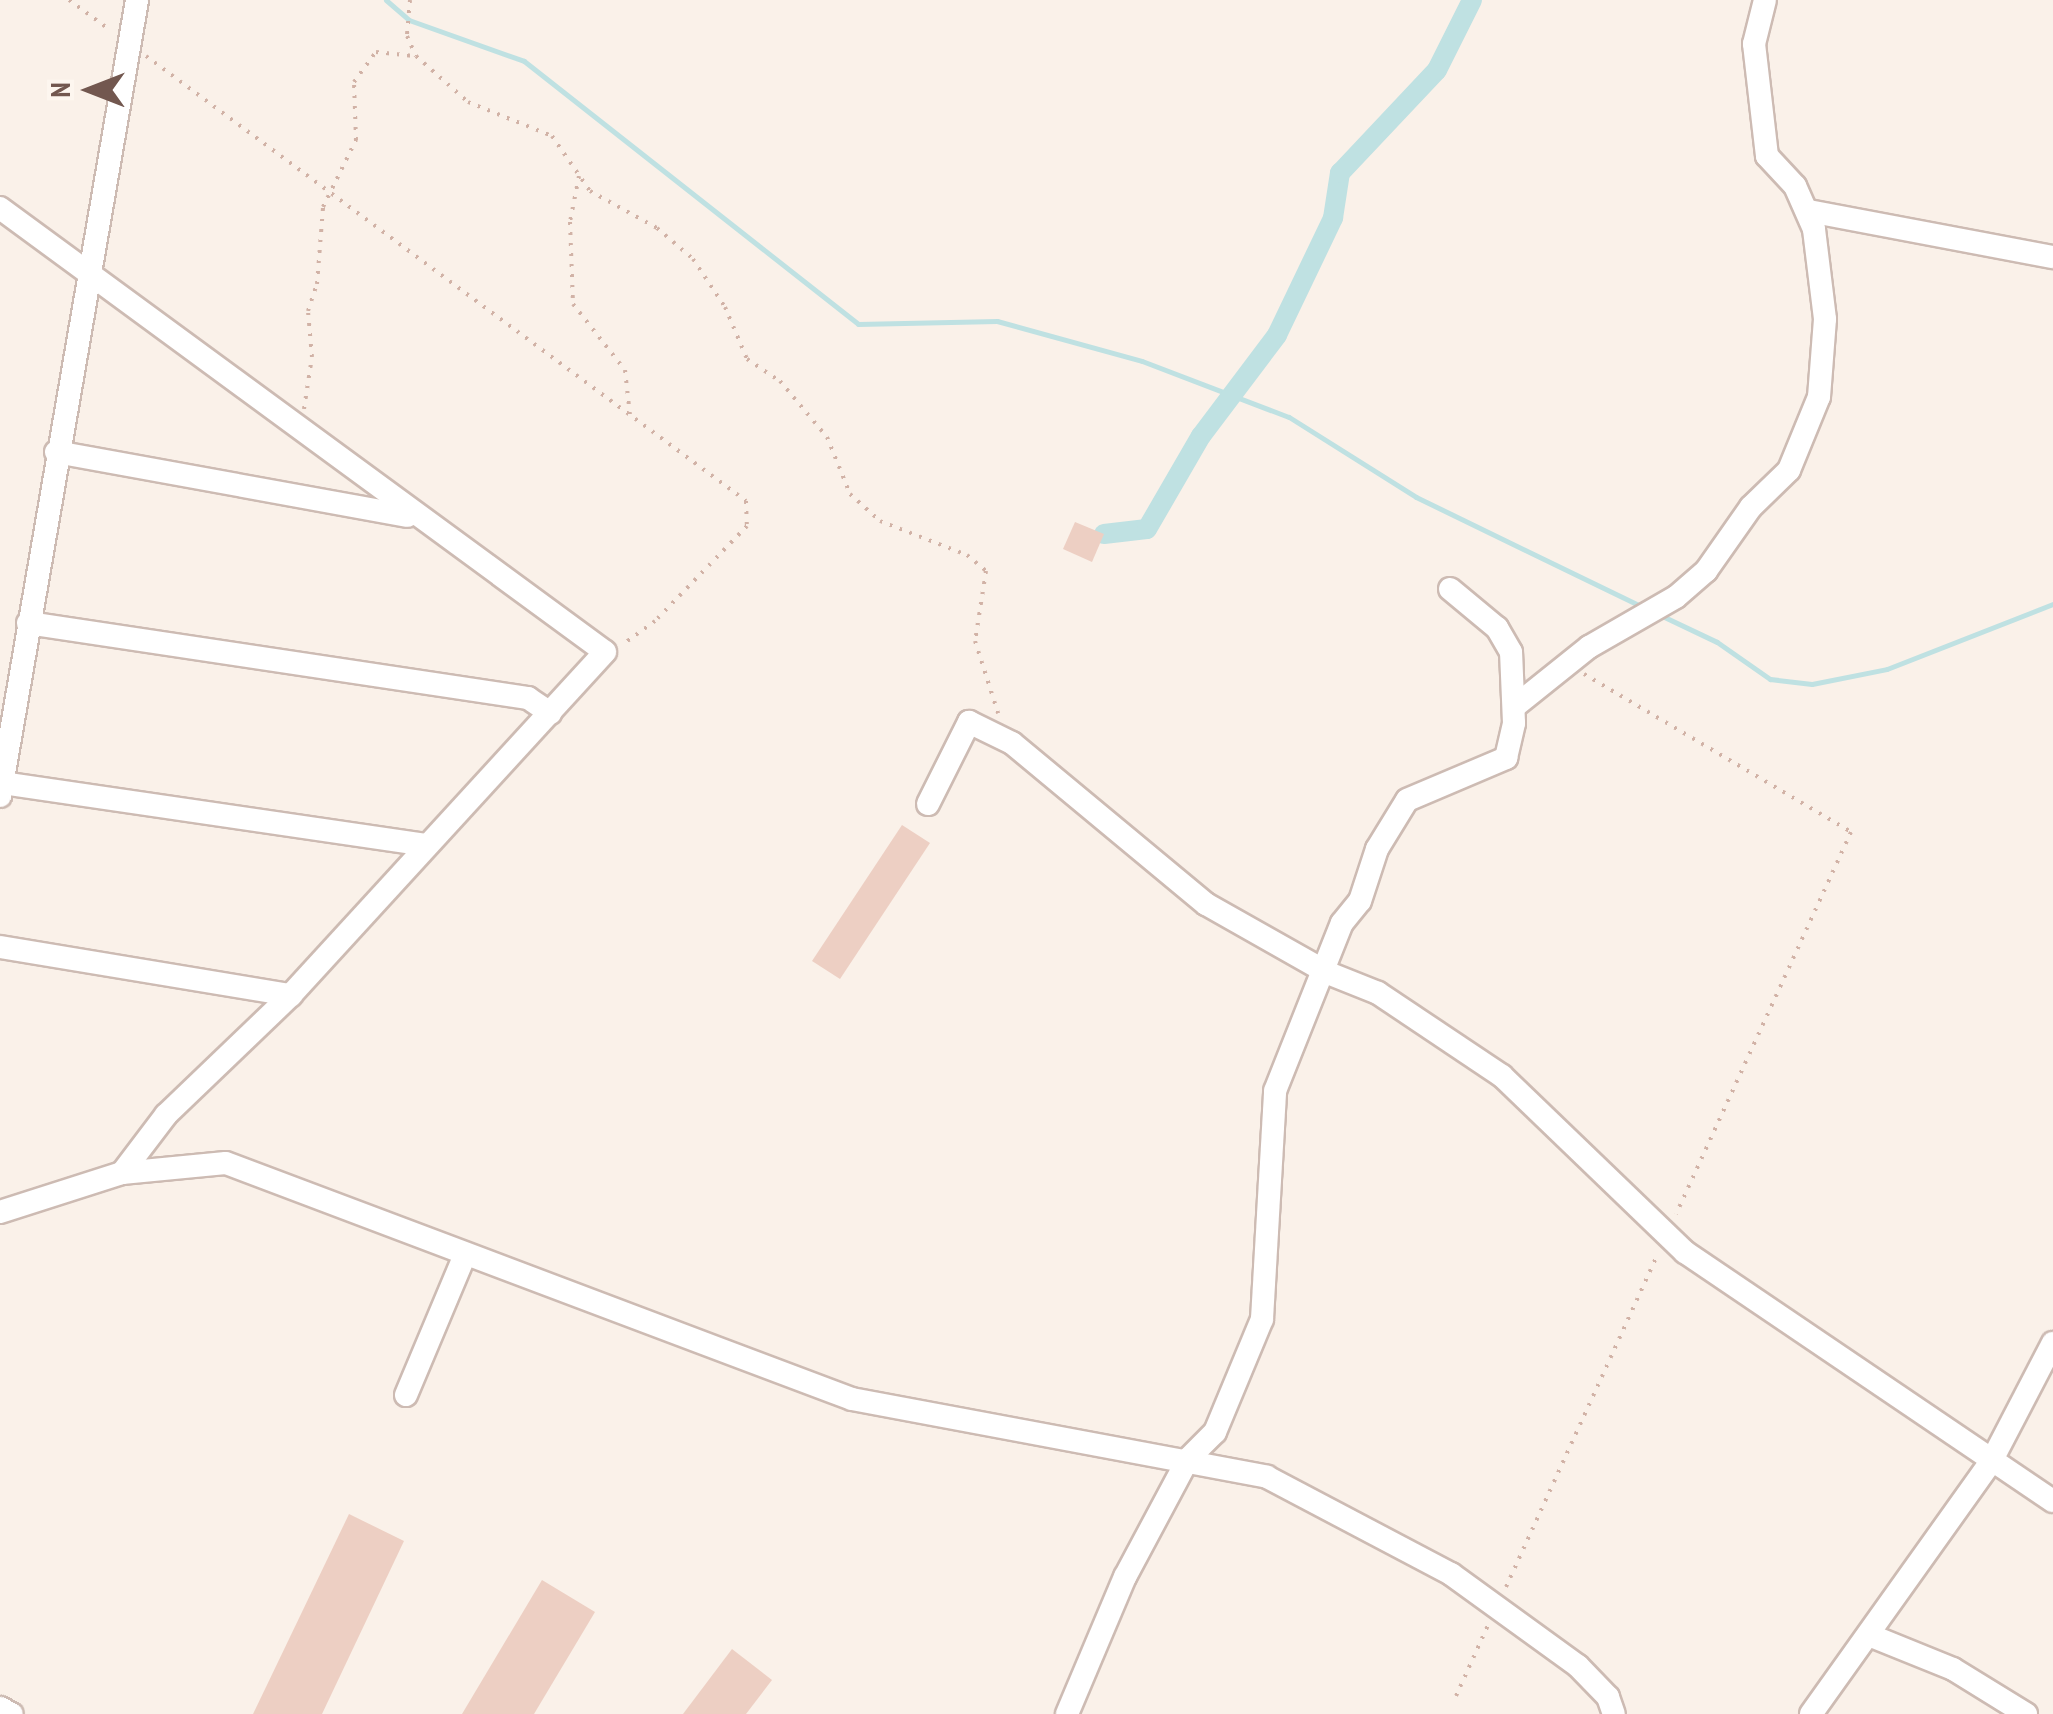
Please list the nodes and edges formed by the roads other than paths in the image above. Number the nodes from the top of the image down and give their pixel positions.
1 (138, 0) edge
2 (1765, 0) edge
3 (0, 208) edge
4 (1809, 211) junction
5 (2053, 257) edge
6 (88, 276) junction
7 (56, 452) junction
8 (414, 517) junction
9 (1450, 588) dead end
10 (28, 623) junction
11 (1514, 707) junction
12 (550, 713) junction
13 (1, 790) edge
14 (928, 804) dead end
15 (426, 846) junction
16 (0, 947) edge
17 (1328, 973) junction
18 (292, 995) junction
19 (122, 1173) junction
20 (0, 1212) edge
21 (464, 1257) junction
22 (2053, 1343) edge
23 (406, 1395) dead end
24 (1188, 1458) junction
25 (1992, 1460) junction
26 (2053, 1501) edge
27 (1869, 1635) junction
28 (0, 1708) edge
29 (12, 1714) edge
30 (1067, 1714) edge
31 (1614, 1714) edge
32 (1811, 1714) edge
33 (2026, 1714) edge

1 - 6 street
2 - 4 street
3 - 6 street
4 - 5 street
4 - 11 street
6 - 7 street
6 - 8 street
7 - 8 street
7 - 10 street
8 - 12 street
9 - 11 street
10 - 12 street
10 - 13 street
11 - 17 street
12 - 15 street
13 - 15 street
14 - 17 street
15 - 18 street
16 - 18 street
17 - 24 street
17 - 25 street
18 - 19 street
19 - 20 street
19 - 21 street
21 - 23 street
21 - 24 street
22 - 25 street
24 - 30 street
24 - 31 street
25 - 26 street
25 - 27 street
27 - 32 street
27 - 33 street
28 - 29 street

